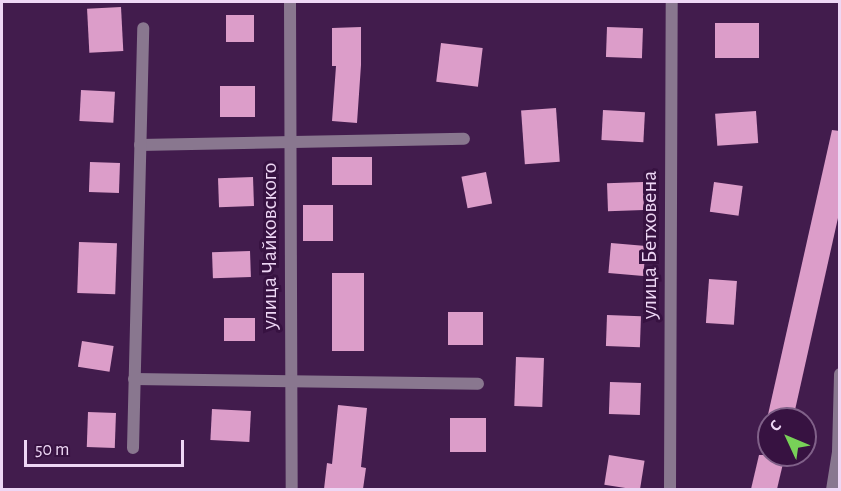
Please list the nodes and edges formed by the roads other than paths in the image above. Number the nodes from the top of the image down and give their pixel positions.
1 (290, 2) edge
2 (672, 2) edge
3 (143, 28) dead end
4 (464, 139) dead end
5 (290, 140) junction
6 (140, 145) junction
7 (840, 374) edge
8 (134, 379) junction
9 (292, 381) junction
10 (478, 384) dead end
11 (133, 448) dead end
12 (292, 489) edge
13 (670, 489) edge
14 (832, 489) edge

1 - 5 street, улица Чайковского
2 - 13 street, улица Бетховена
3 - 6 street
4 - 5 street
5 - 6 street
5 - 9 street, улица Чайковского
6 - 8 street
7 - 14 street
8 - 9 street
8 - 11 street
9 - 10 street
9 - 12 street, улица Чайковского

